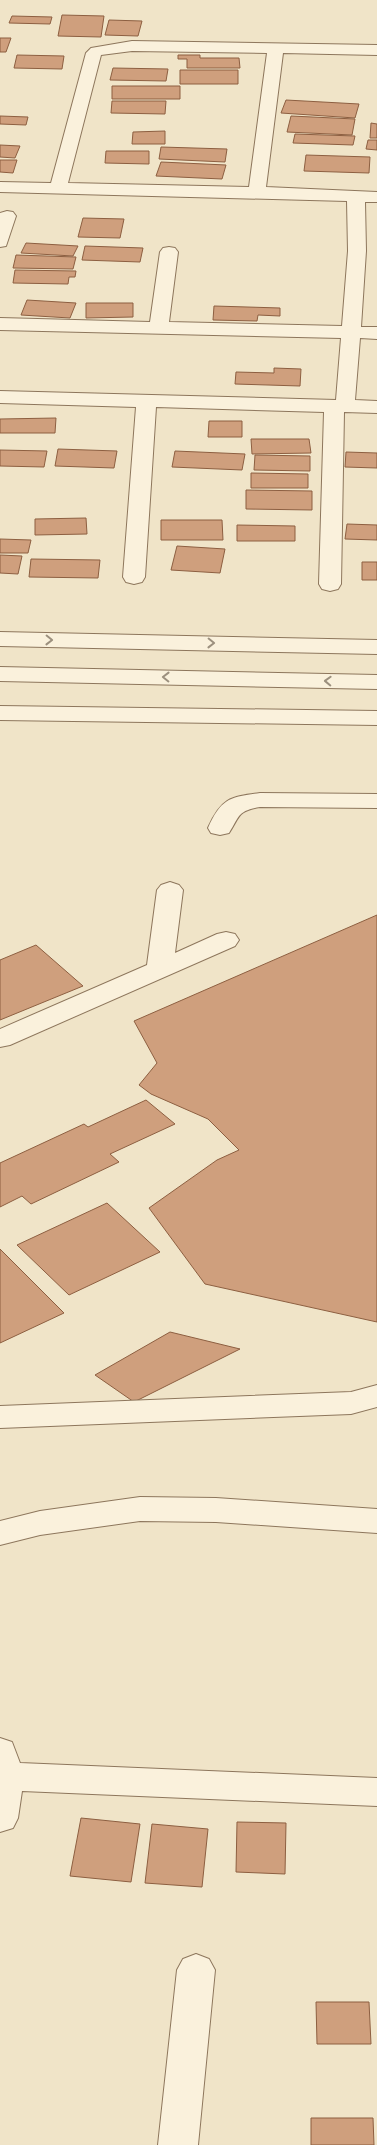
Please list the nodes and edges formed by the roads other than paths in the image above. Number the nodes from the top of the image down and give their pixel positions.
1 (276, 47) junction
2 (377, 50) edge
3 (0, 187) edge
4 (58, 188) junction
5 (257, 192) junction
6 (356, 197) junction
7 (377, 198) edge
8 (7, 216) dead end
9 (0, 242) edge
10 (357, 251) junction
11 (169, 252) dead end
12 (377, 252) edge
13 (0, 324) edge
14 (159, 328) junction
15 (350, 333) junction
16 (377, 333) edge
17 (0, 397) edge
18 (146, 401) junction
19 (339, 406) junction
20 (377, 407) edge
21 (134, 577) dead end
22 (330, 584) dead end
23 (0, 639) edge
24 (377, 647) edge
25 (0, 674) edge
26 (377, 682) edge
27 (0, 713) edge
28 (377, 718) edge
29 (377, 801) edge
30 (220, 828) dead end
31 (170, 890) dead end
32 (226, 940) dead end
33 (160, 969) junction
34 (0, 1039) edge
35 (377, 1396) edge
36 (0, 1417) edge
37 (377, 1521) edge
38 (0, 1533) edge
39 (3, 1764) edge
40 (377, 1792) edge
41 (0, 1818) edge
42 (196, 1970) dead end
43 (178, 2145) edge

1 - 2 street
1 - 4 street
1 - 5 street
3 - 4 street
4 - 5 street
5 - 6 street
6 - 7 street
6 - 10 street
8 - 9 street
10 - 12 street
10 - 15 street
11 - 14 street
13 - 14 street
14 - 15 street
15 - 16 street
15 - 19 street
17 - 18 street
18 - 19 street
18 - 21 street
19 - 20 street
19 - 22 street
23 -> 24 street
26 -> 25 street
27 - 28 street
29 - 30 street
31 - 33 street
32 - 33 street
33 - 34 street
35 - 36 street
37 - 38 street
39 - 40 street
39 - 41 street
42 - 43 street

